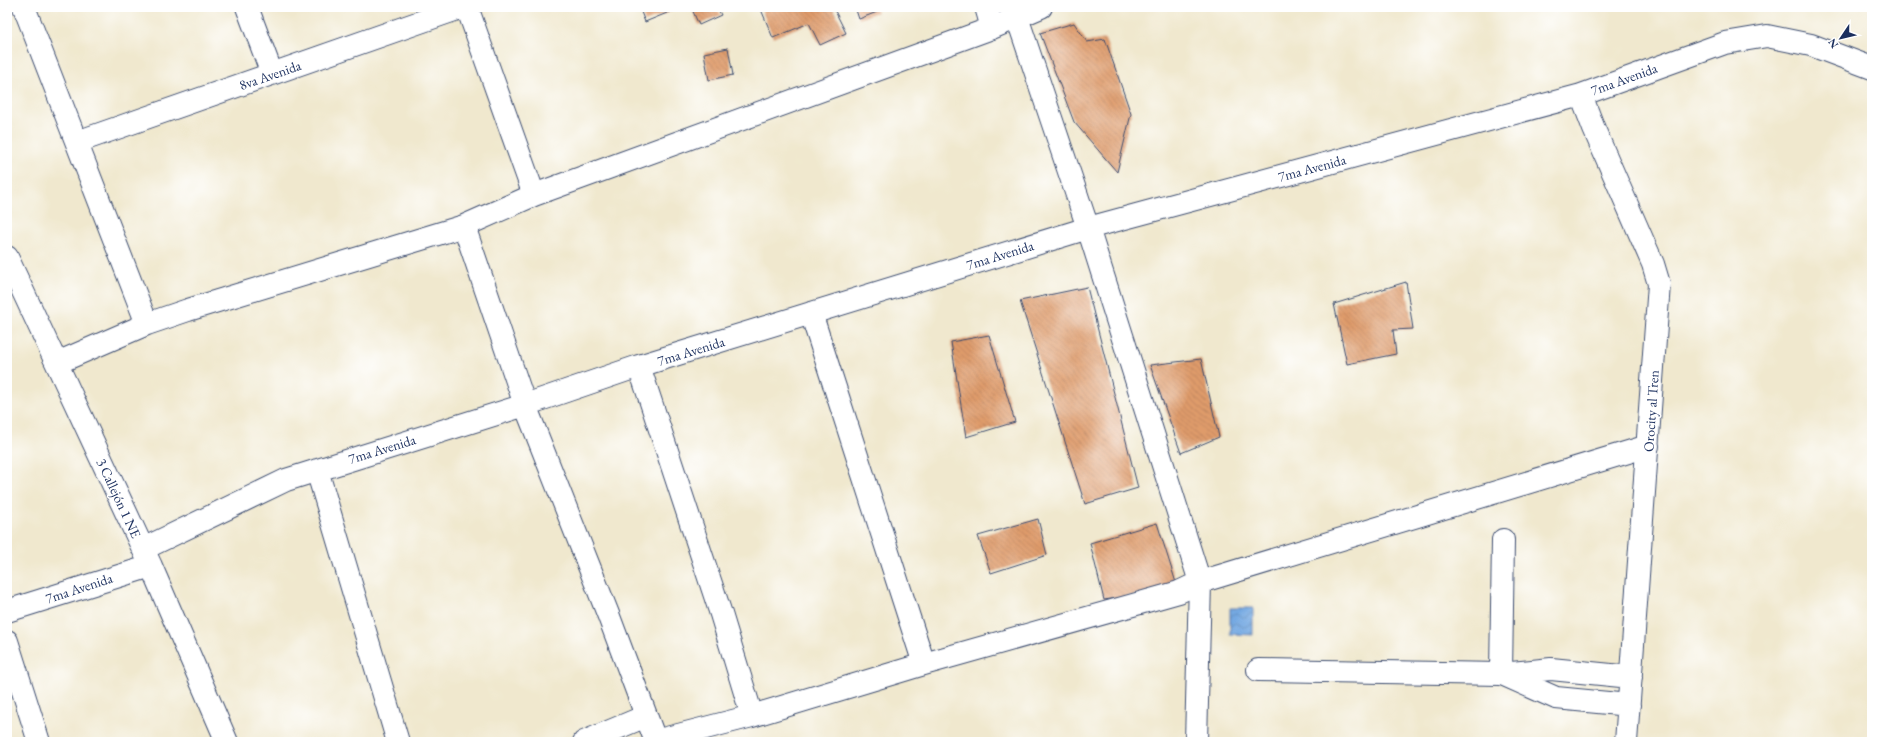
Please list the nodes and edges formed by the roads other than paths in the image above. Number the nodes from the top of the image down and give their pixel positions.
1 (24, 7) edge
2 (247, 7) edge
3 (463, 7) edge
4 (467, 7) edge
5 (986, 7) edge
6 (1041, 7) edge
7 (1016, 17) junction
8 (992, 28) junction
9 (1872, 68) edge
10 (272, 74) junction
11 (1581, 95) junction
12 (77, 142) junction
13 (534, 195) junction
14 (464, 226) junction
15 (1088, 228) junction
16 (7, 257) edge
17 (811, 313) junction
18 (147, 324) junction
19 (57, 363) junction
20 (640, 366) junction
21 (524, 406) junction
22 (1648, 446) junction
23 (317, 470) junction
24 (1503, 540) dead end
25 (147, 557) junction
26 (1200, 582) junction
27 (7, 611) edge
28 (7, 641) edge
29 (924, 664) junction
30 (1258, 670) dead end
31 (1501, 674) junction
32 (1631, 677) junction
33 (1629, 705) junction
34 (646, 716) junction
35 (752, 716) junction
36 (39, 742) edge
37 (227, 742) edge
38 (398, 742) edge
39 (584, 742) edge
40 (656, 742) edge
41 (1196, 742) edge
42 (1626, 742) edge

1 - 12 street
2 - 10 street
3 - 10 street, 8va Avenida
4 - 13 street
5 - 8 street
6 - 7 street
7 - 8 street
7 - 15 street
8 - 13 street
9 - 11 street, 7ma Avenida
10 - 12 street, 8va Avenida
11 - 15 street, 7ma Avenida
11 - 22 street, Orocity al Tren
12 - 18 street
13 - 14 street
14 - 18 street
14 - 21 street
15 - 17 street, 7ma Avenida
15 - 26 street
16 - 19 street, 3 Callejón 1 NE
17 - 20 street, 7ma Avenida
17 - 29 street
18 - 19 street
19 - 25 street, 3 Callejón 1 NE
20 - 21 street, 7ma Avenida
20 - 35 street
21 - 23 street, 7ma Avenida
21 - 34 street
22 - 26 street
22 - 32 street, Orocity al Tren
23 - 25 street, 7ma Avenida
23 - 38 street
24 - 31 street
25 - 27 street, 7ma Avenida
25 - 37 street, 3 Callejón 1 NE
26 - 29 street
26 - 41 street
28 - 36 street
29 - 35 street
30 - 31 street
31 - 32 street
31 - 33 street
32 - 33 street, Orocity al Tren
33 - 42 street, Orocity al Tren
34 - 39 street
34 - 40 street
35 - 40 street

